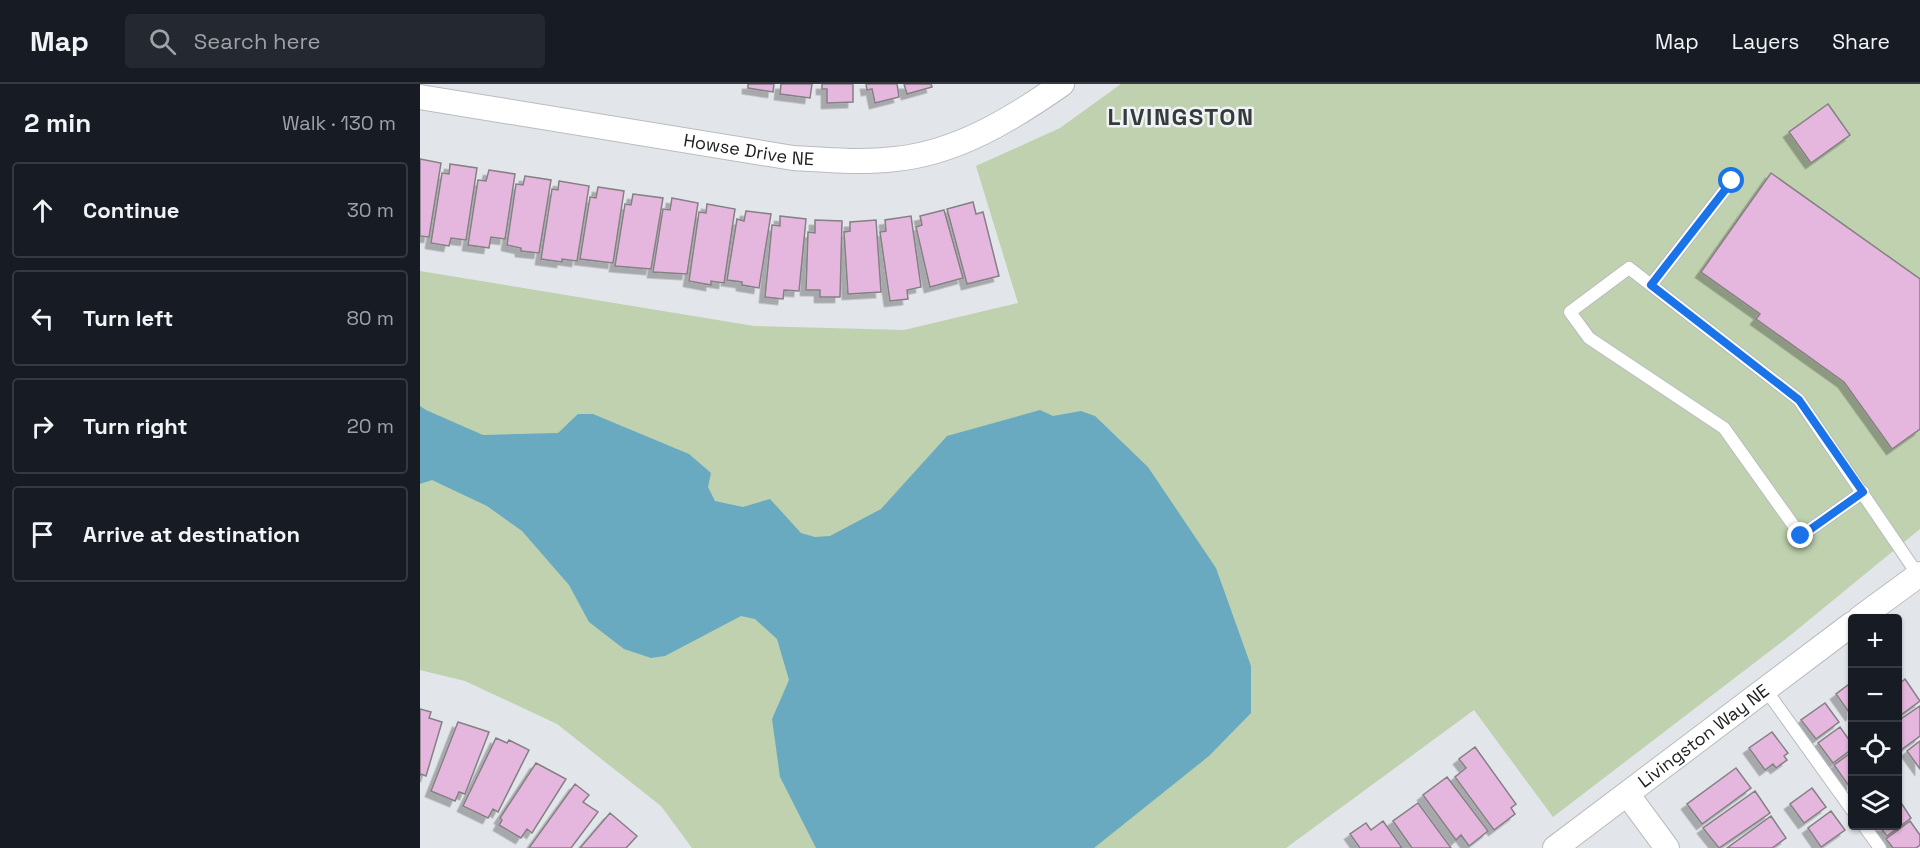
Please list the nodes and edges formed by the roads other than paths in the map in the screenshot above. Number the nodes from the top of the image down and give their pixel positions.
1 (1062, 84) edge
2 (420, 97) edge
3 (1732, 181) dead end
4 (1651, 285) junction
5 (1863, 492) junction
6 (1919, 576) edge
7 (1866, 614) edge
8 (1848, 627) edge
9 (1766, 690) junction
10 (1628, 795) junction
11 (1848, 804) edge
12 (1867, 830) edge
13 (1555, 848) edge
14 (1666, 848) edge
15 (1880, 848) edge

1 - 2 street, Howse Drive NE
3 - 4 lane
4 - 5 lane
4 - 5 lane
5 - 6 lane
6 - 7 street
8 - 9 street, Livingston Way NE
9 - 10 street, Livingston Way NE
9 - 11 lane
10 - 13 street, Livingston Way NE
10 - 14 street
12 - 15 lane

